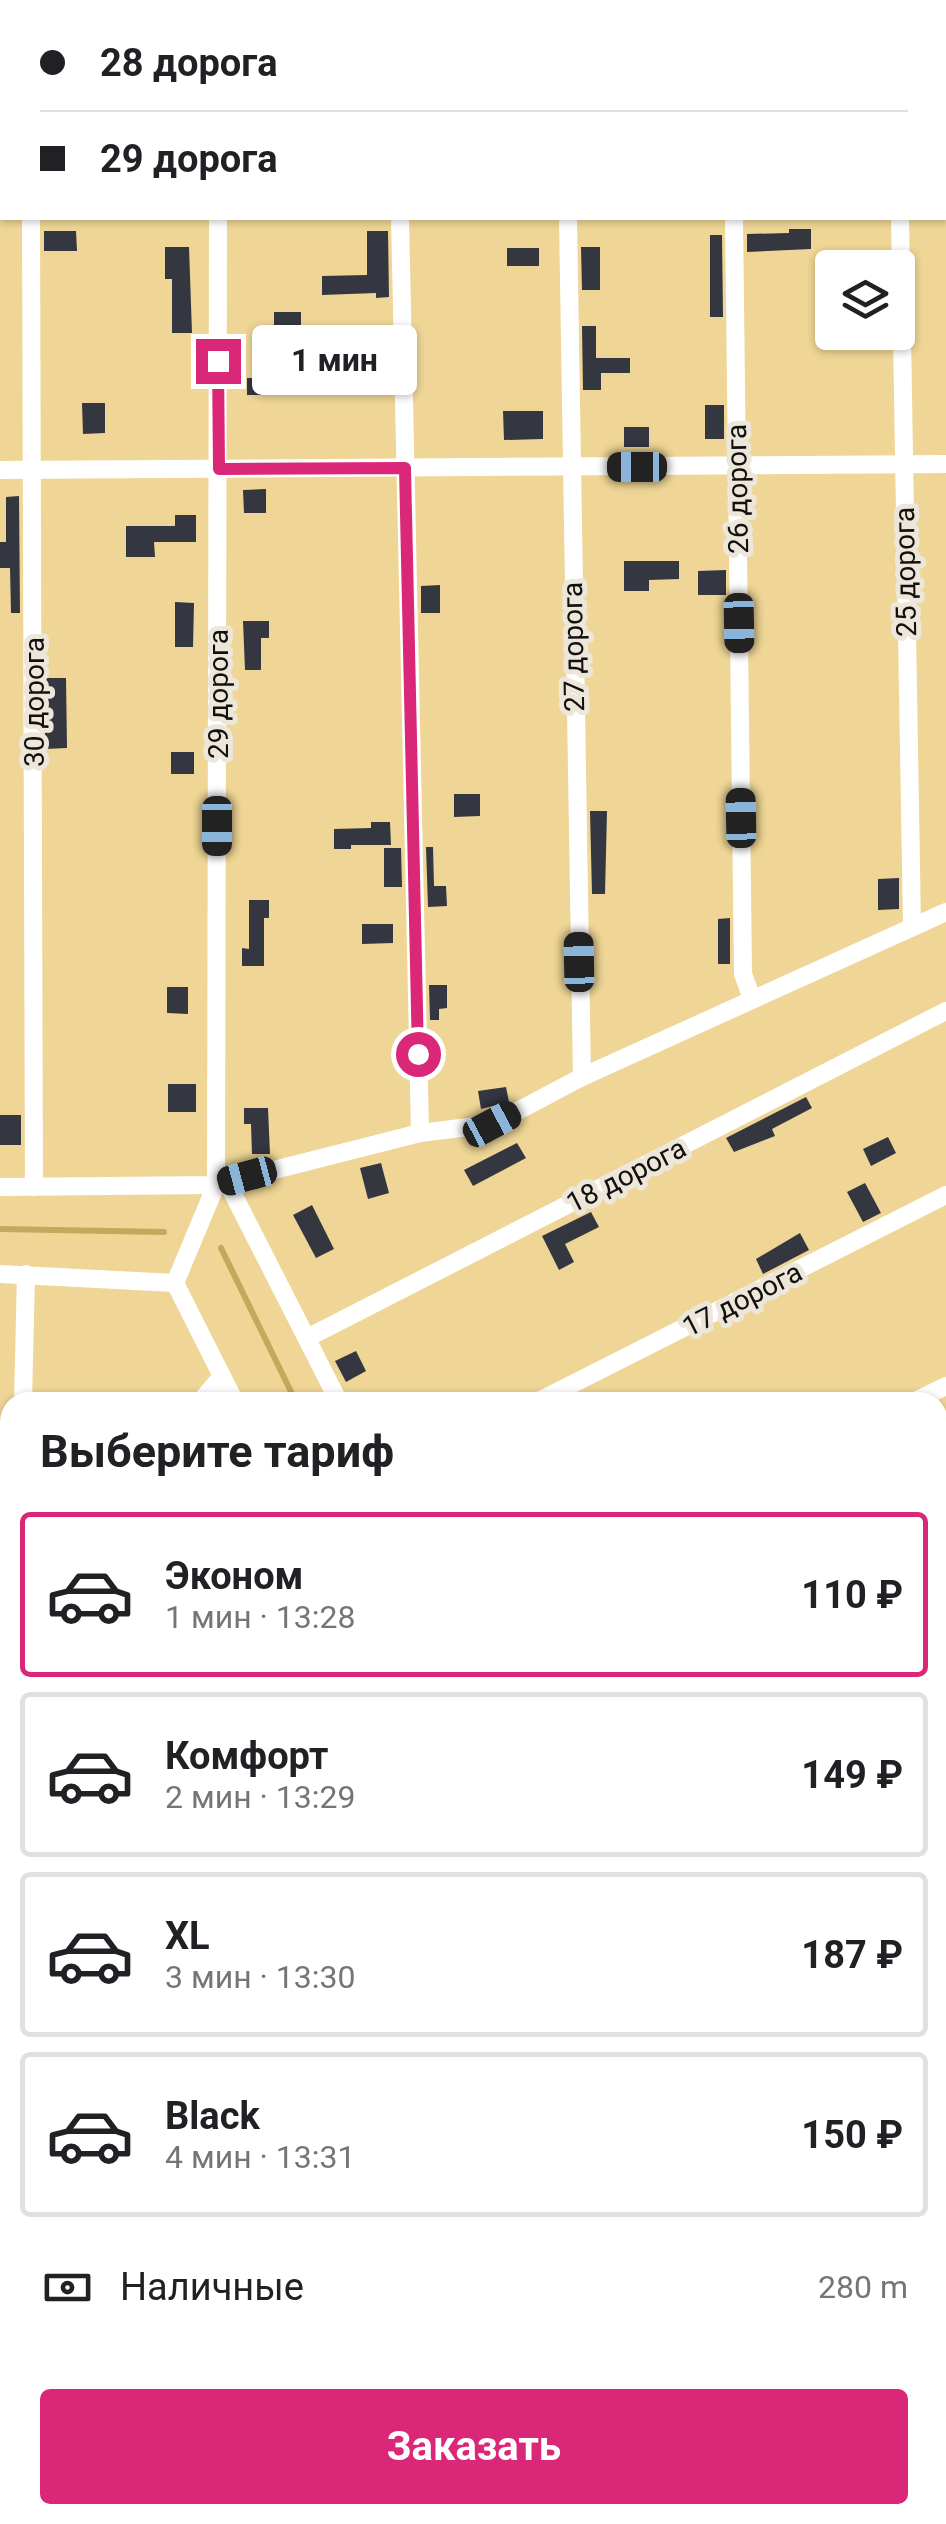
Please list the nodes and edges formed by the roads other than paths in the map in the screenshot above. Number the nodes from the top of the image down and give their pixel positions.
1 (31, 220) edge
2 (218, 220) edge
3 (400, 220) edge
4 (568, 220) edge
5 (734, 220) edge
6 (900, 220) edge
7 (946, 464) edge
8 (903, 466) junction
9 (570, 467) junction
10 (737, 467) junction
11 (405, 468) junction
12 (219, 469) junction
13 (0, 470) edge
14 (34, 470) junction
15 (946, 912) edge
16 (912, 926) junction
17 (752, 999) junction
18 (946, 1011) edge
19 (582, 1076) junction
20 (420, 1132) junction
21 (222, 1183) junction
22 (0, 1187) edge
23 (34, 1187) junction
24 (946, 1195) edge
25 (0, 1274) edge
26 (26, 1274) junction
27 (175, 1282) junction
28 (307, 1338) junction
29 (222, 1376) junction
30 (23, 1392) edge
31 (208, 1392) edge
32 (231, 1392) edge
33 (335, 1392) edge
34 (558, 1392) edge

1 - 14 street, 30 дорога
2 - 12 street, 29 дорога
3 - 11 street
4 - 9 street, 27 дорога
5 - 10 street, 26 дорога
6 - 8 street, 25 дорога
7 - 8 street
8 - 10 street
8 - 16 street, 25 дорога
9 - 10 street
9 - 11 street
9 - 19 street, 27 дорога
10 - 17 street, 26 дорога
11 - 12 street
11 - 20 street
12 - 14 street
12 - 21 street, 29 дорога
13 - 14 street
14 - 23 street, 30 дорога
15 - 16 street
16 - 17 street
17 - 19 street
18 - 28 street, 18 дорога
19 - 20 street
20 - 21 street
21 - 23 street
21 - 27 street, 29 дорога
21 - 28 street
22 - 23 street
24 - 34 street, 17 дорога
25 - 26 street
26 - 27 street
26 - 30 street
27 - 29 street
28 - 33 street
29 - 31 street
29 - 32 street

